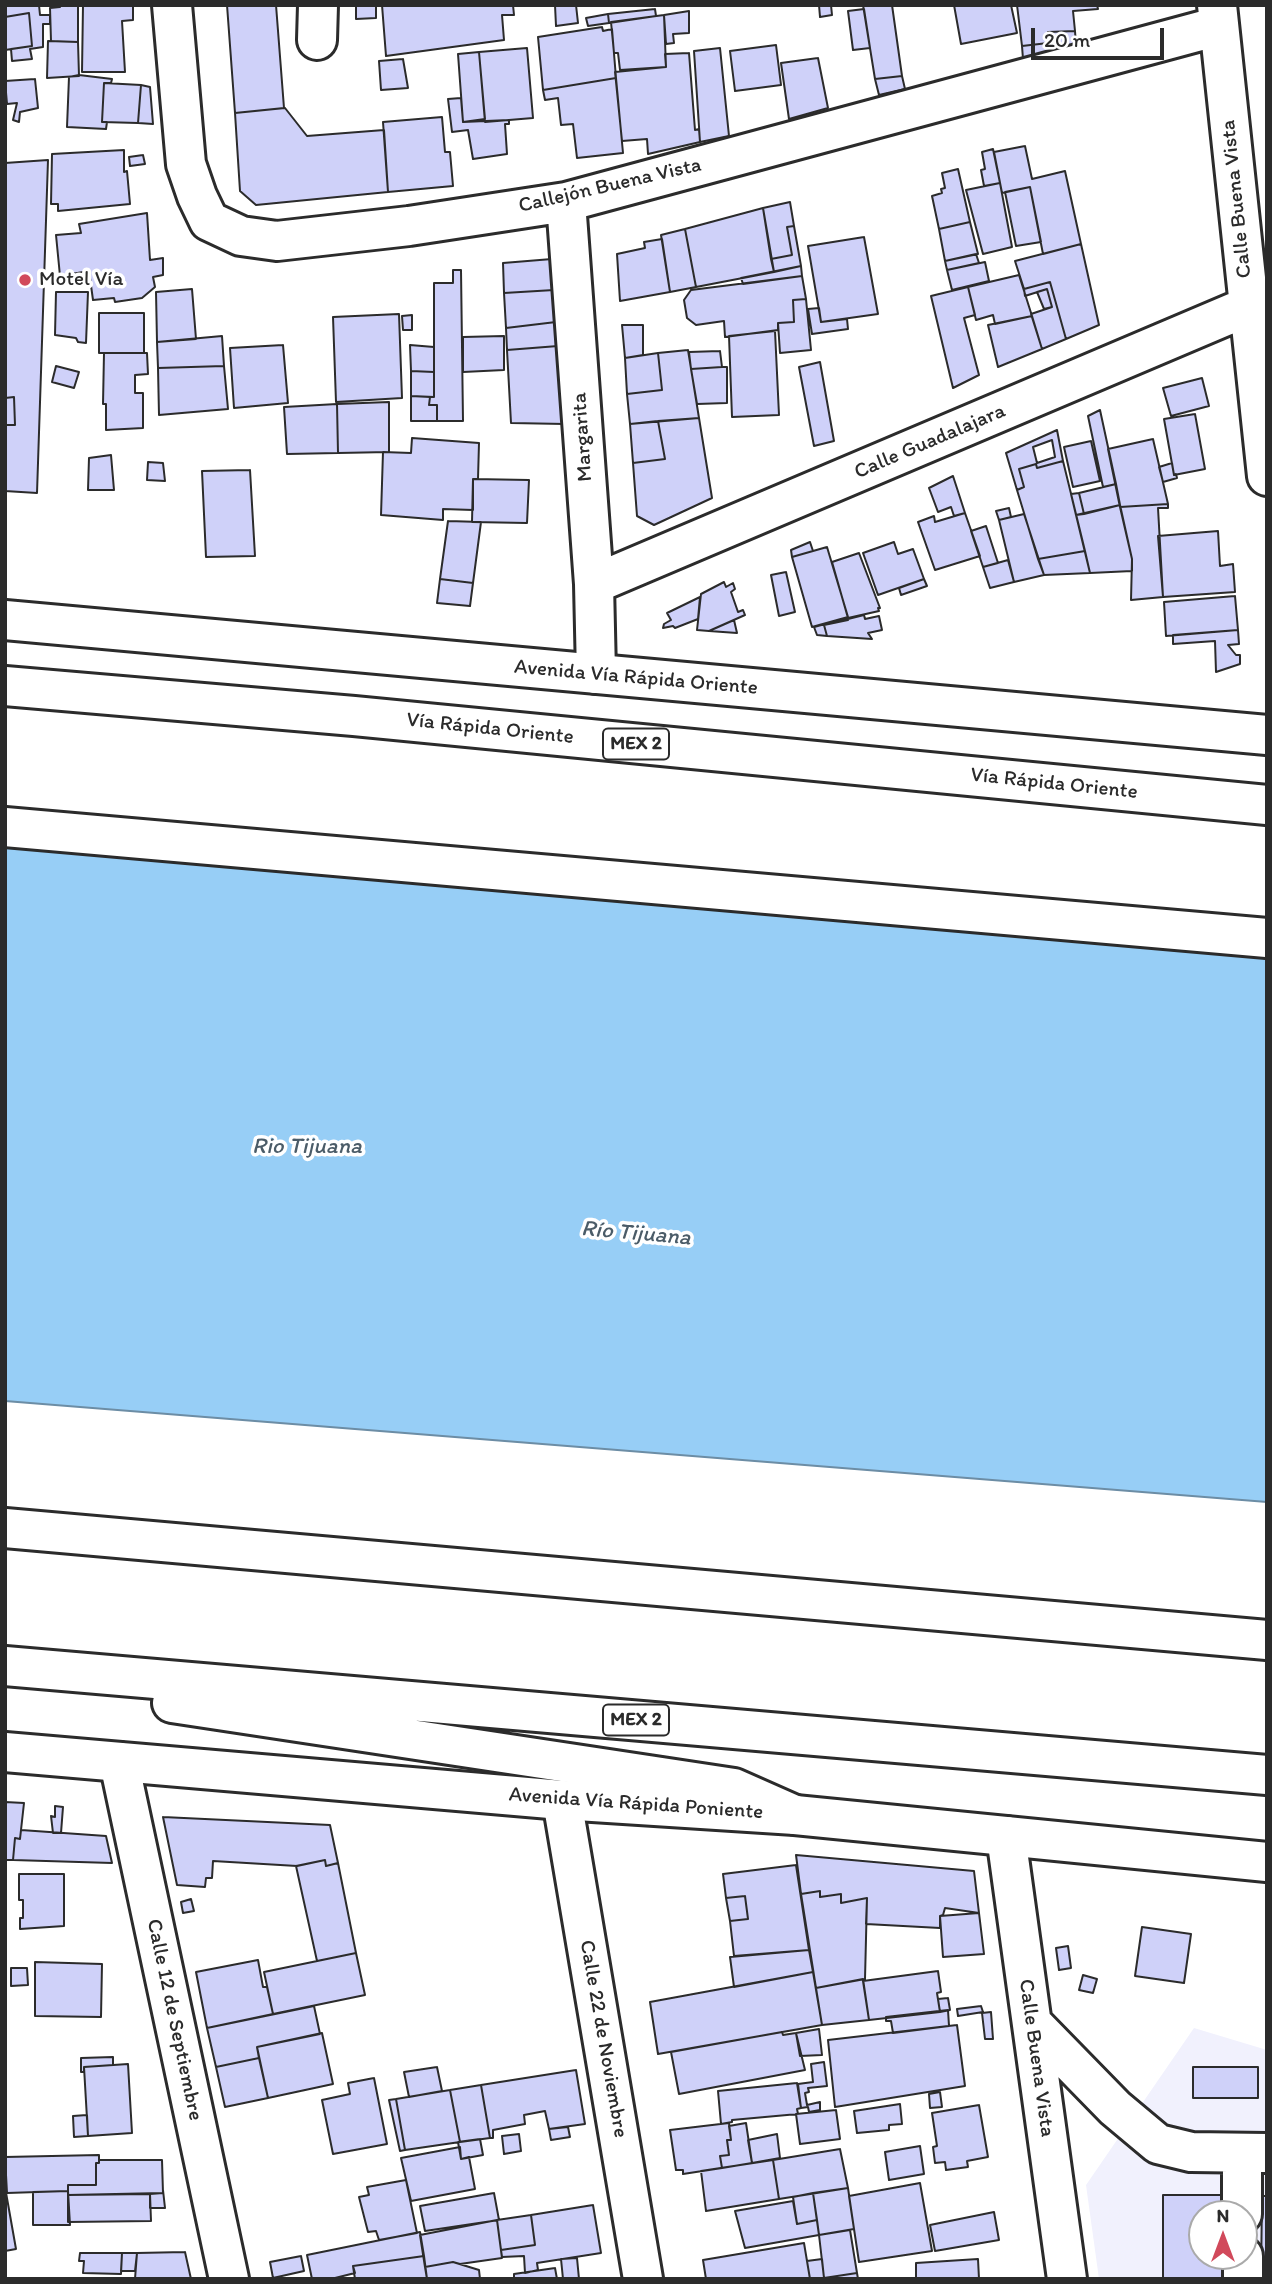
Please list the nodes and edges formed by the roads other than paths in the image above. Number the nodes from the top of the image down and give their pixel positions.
1 (172, 5) edge
2 (1218, 15) edge
3 (566, 202) junction
4 (1258, 304) edge
5 (1267, 475) edge
6 (594, 584) junction
7 (5, 620) edge
8 (5, 659) edge
9 (596, 674) junction
10 (5, 686) edge
11 (354, 716) junction
12 (1267, 735) edge
13 (1267, 805) edge
14 (5, 827) edge
15 (1267, 938) edge
16 (5, 1528) edge
17 (1267, 1640) edge
18 (5, 1666) edge
19 (68, 1671) junction
20 (5, 1752) edge
21 (119, 1762) junction
22 (1267, 1774) edge
23 (562, 1800) junction
24 (795, 1815) junction
25 (1006, 1836) junction
26 (1267, 1862) edge
27 (1032, 2022) junction
28 (1254, 2153) edge
29 (1245, 2200) edge
30 (229, 2279) edge
31 (643, 2279) edge
32 (1067, 2279) edge

1 - 3 main road, Callejón Buena Vista
2 - 3 main road, Callejón Buena Vista
2 - 4 main road, Calle Buena Vista
3 - 6 main road, Margarita
4 - 5 main road, Calle Buena Vista
4 - 6 main road, Calle Guadalajara
6 - 9 main road, Margarita
7 - 9 main road, Avenida Vía Rápida Oriente
8 - 11 main road
9 - 12 main road, Avenida Vía Rápida Oriente
10 - 11 main road, Vía Rápida Oriente / MEX 2
11 - 13 main road, Vía Rápida Oriente / MEX 2
14 - 15 main road
16 - 17 main road
18 - 19 main road, MEX 2
19 - 22 main road, MEX 2
19 - 24 main road
20 - 21 main road, Avenida Vía Rápida Poniente
21 - 23 main road, Avenida Vía Rápida Poniente
21 - 30 main road, Calle 12 de Septiembre
23 - 24 main road, Avenida Vía Rápida Poniente
23 - 31 main road, Calle 22 de Noviembre
24 - 25 main road, Avenida Vía Rápida Poniente
25 - 26 main road, Avenida Vía Rápida Poniente
25 - 27 main road, Calle Buena Vista
27 - 28 main road
27 - 32 main road, Calle Buena Vista
28 - 29 main road

